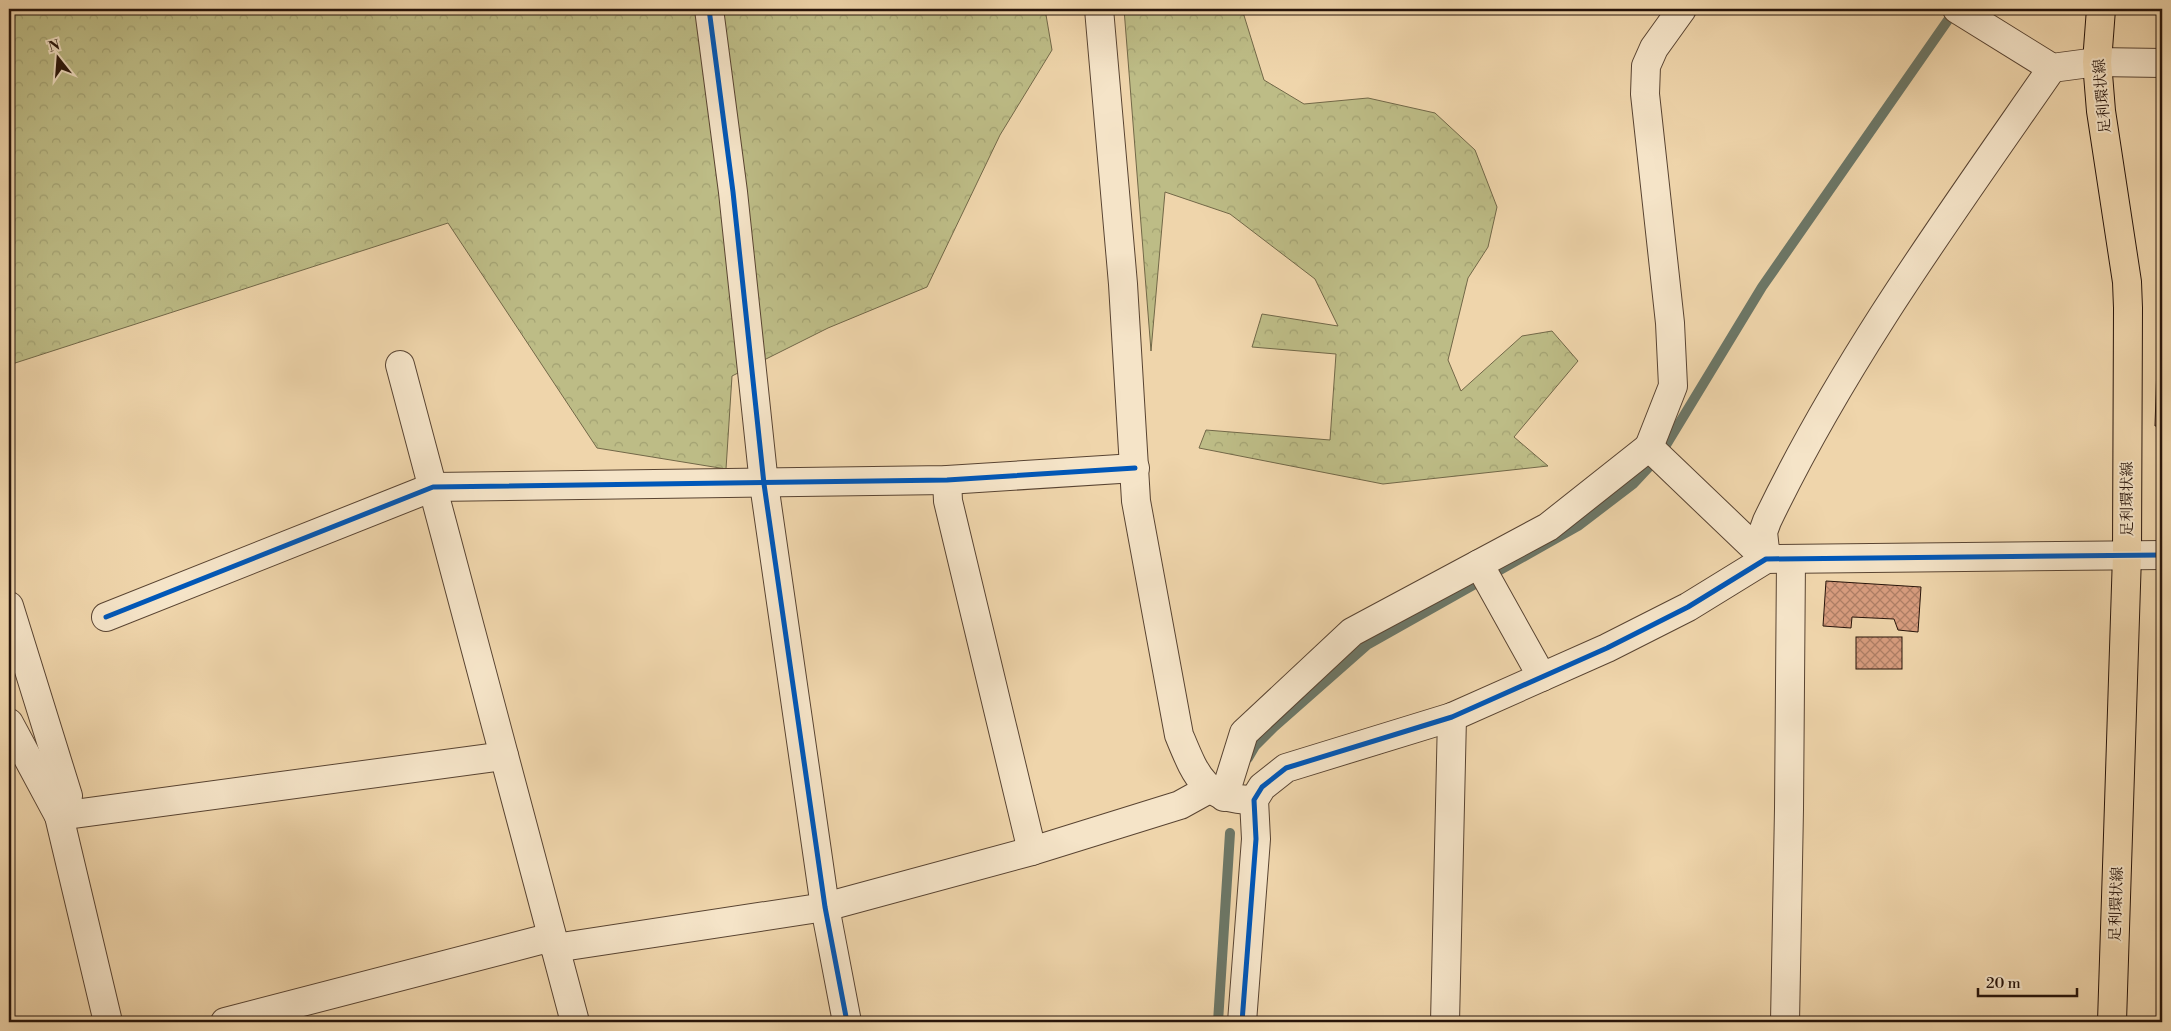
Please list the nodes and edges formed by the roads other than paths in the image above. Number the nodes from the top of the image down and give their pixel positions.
1 (709, 9) edge
2 (1099, 9) edge
3 (1682, 9) edge
4 (1957, 9) edge
5 (2101, 9) edge
6 (2097, 62) junction
7 (2162, 63) edge
8 (2052, 68) junction
9 (400, 366) dead end
10 (1648, 447) junction
11 (1135, 468) junction
12 (948, 480) junction
13 (764, 484) junction
14 (433, 487) junction
15 (2127, 555) junction
16 (2162, 555) edge
17 (1778, 559) junction
18 (1480, 564) junction
19 (9, 606) edge
20 (106, 617) dead end
21 (1542, 677) junction
22 (1452, 717) junction
23 (9, 723) edge
24 (504, 756) junction
25 (1216, 793) junction
26 (1254, 800) junction
27 (59, 816) junction
28 (1032, 851) junction
29 (825, 907) junction
30 (553, 942) junction
31 (108, 1022) edge
32 (225, 1022) edge
33 (574, 1022) edge
34 (847, 1022) edge
35 (1242, 1022) edge
36 (1446, 1022) edge
37 (1785, 1022) edge
38 (2112, 1022) edge

1 - 13 street
2 - 11 street
3 - 10 street
4 - 8 street
5 - 6 main road, 足利環状線
6 - 7 street
6 - 8 street
6 - 15 main road, 足利環状線
8 - 17 street
9 - 14 street
10 - 17 street
10 - 18 street
11 - 12 street
11 - 25 street
12 - 13 street
12 - 28 street
13 - 14 street
13 - 29 street
14 - 20 street
14 - 24 street
15 - 16 street
15 - 17 street
15 - 38 main road, 足利環状線
17 - 21 street
17 - 37 street
18 - 21 street
18 - 25 street
19 - 27 street
21 - 22 street
22 - 26 street
22 - 36 street
23 - 27 street
24 - 27 street
24 - 30 street
25 - 26 street
25 - 28 street
26 - 35 street
27 - 31 street
28 - 29 street
29 - 30 street
29 - 34 street
30 - 32 street
30 - 33 street

